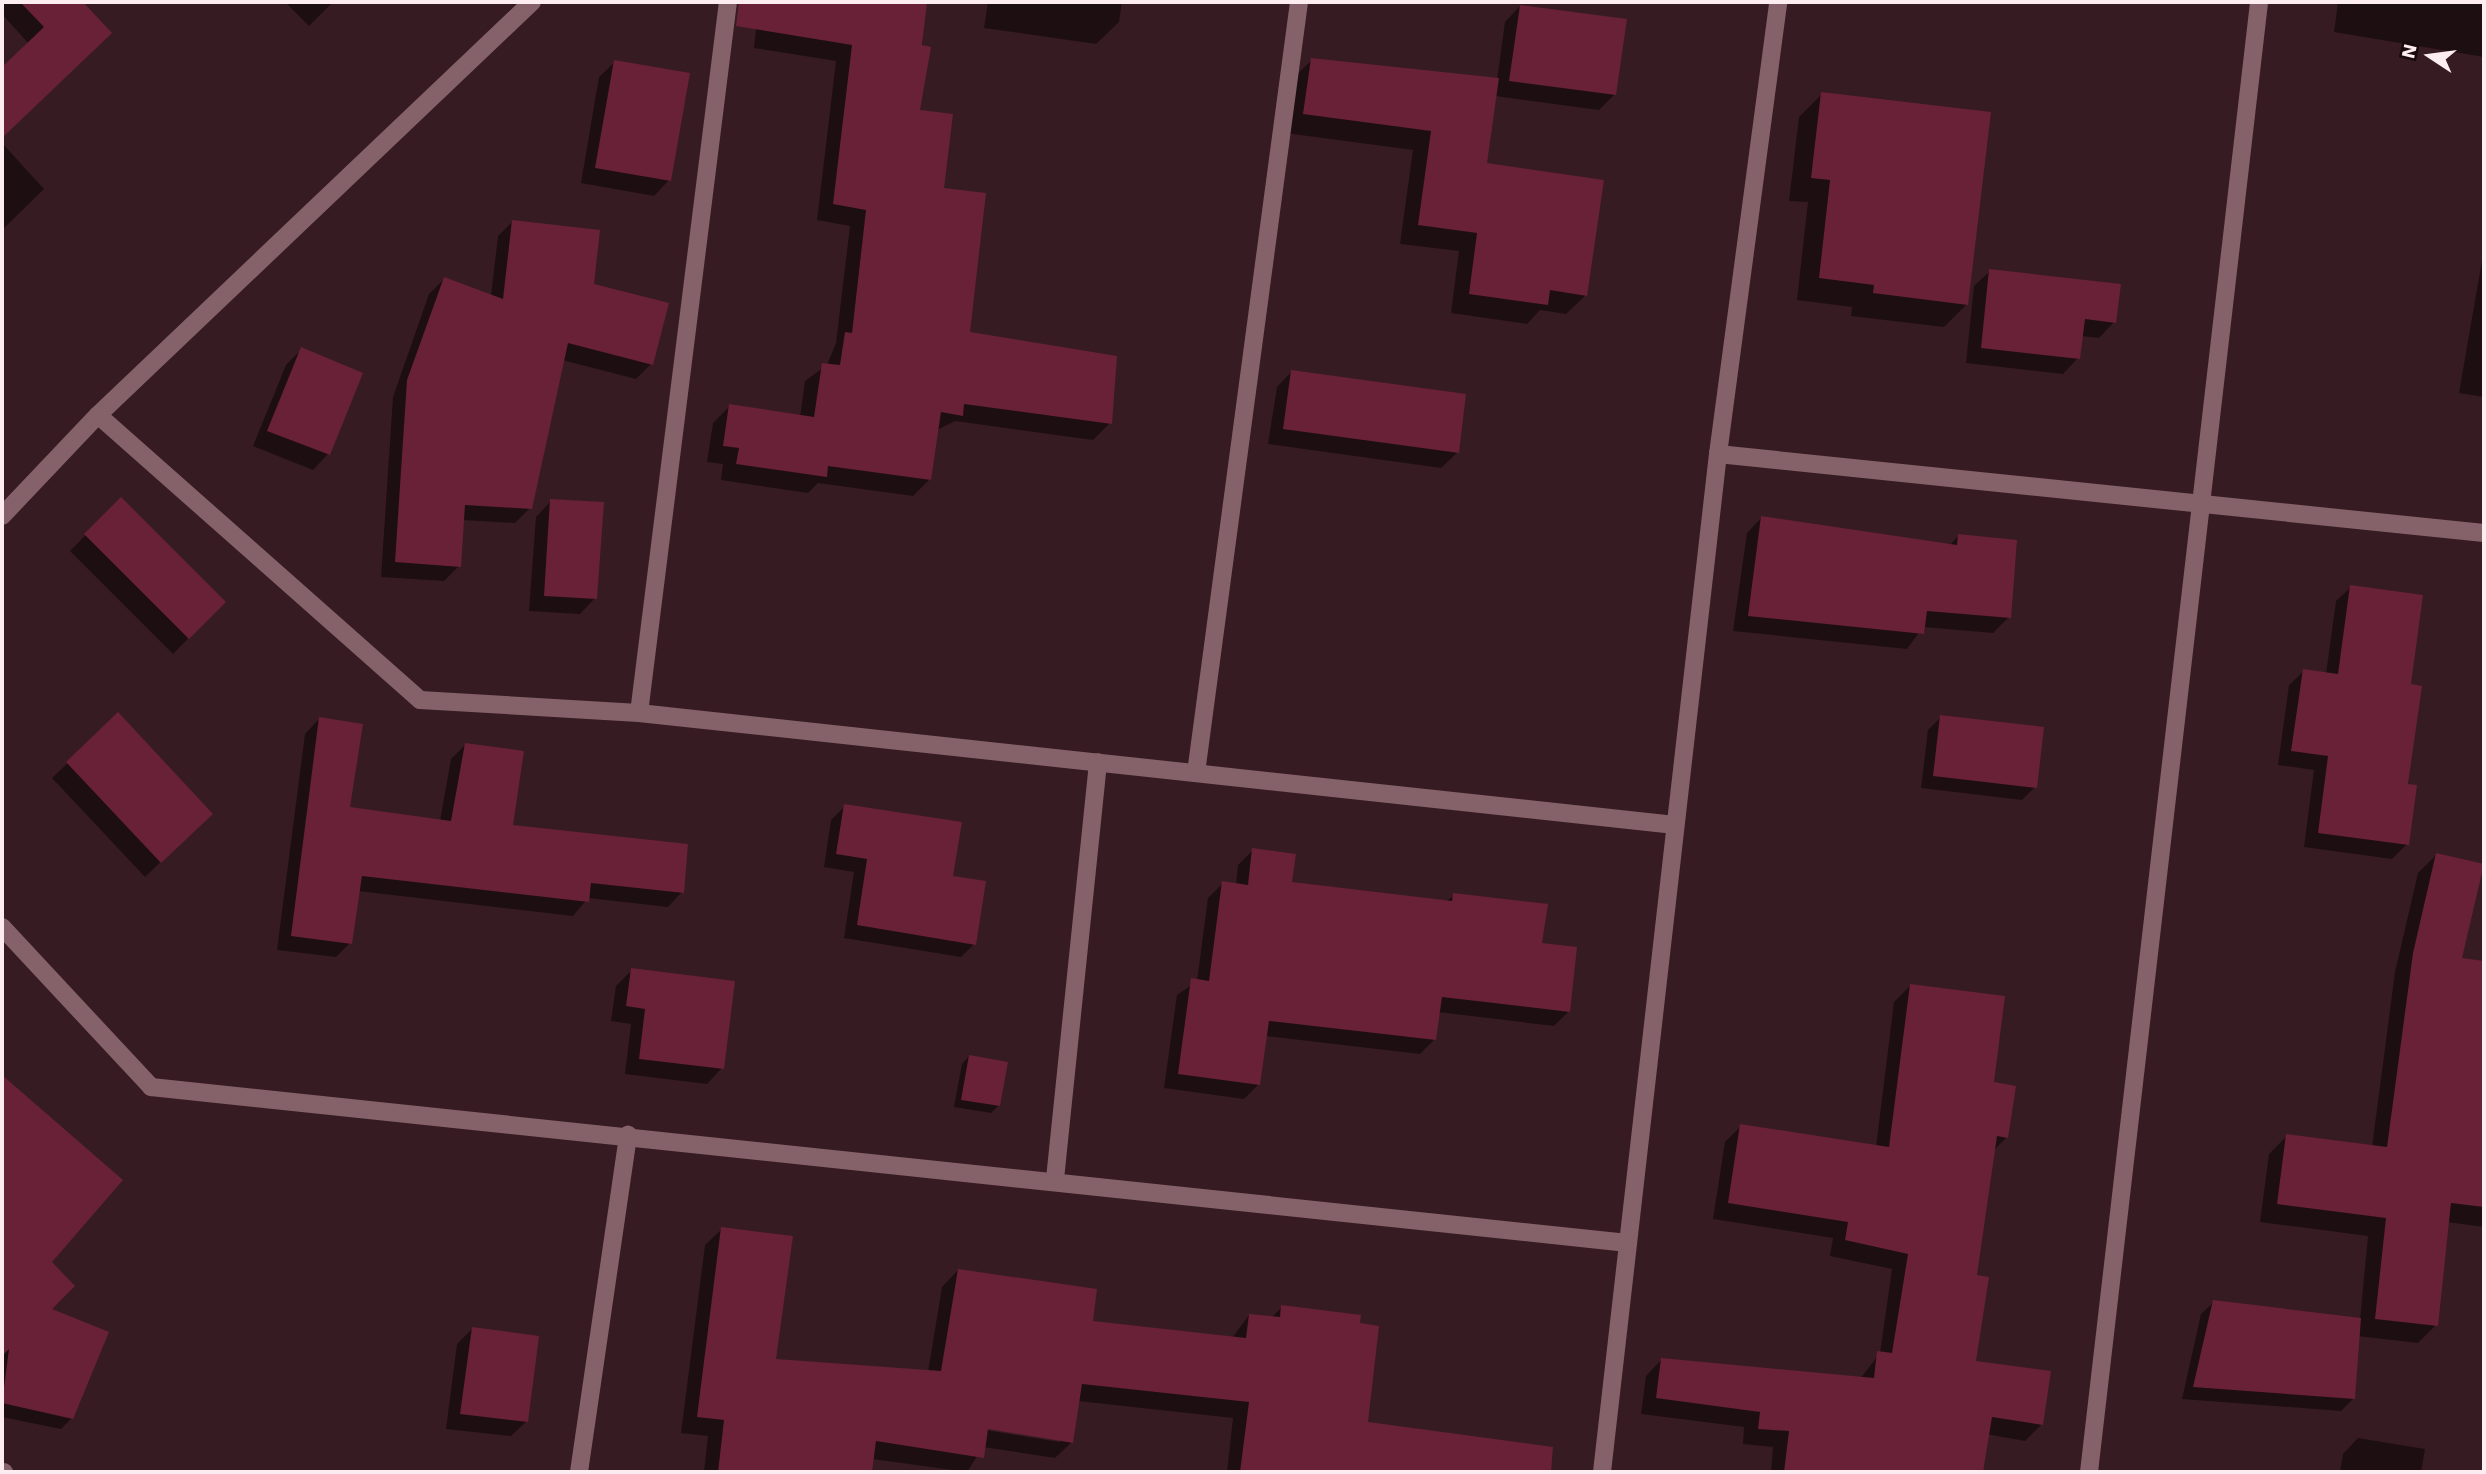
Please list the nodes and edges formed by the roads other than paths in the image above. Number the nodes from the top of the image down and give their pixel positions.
1 (532, 2) edge
2 (728, 2) edge
3 (1299, 2) edge
4 (1778, 2) edge
5 (2259, 2) edge
6 (99, 415) junction
7 (1718, 454) junction
8 (2202, 503) junction
9 (2, 516) edge
10 (2484, 533) edge
11 (639, 713) junction
12 (1098, 762) junction
13 (1196, 773) junction
14 (1675, 825) junction
15 (2, 927) edge
16 (628, 1135) junction
17 (1055, 1179) junction
18 (1628, 1243) junction
19 (579, 1472) edge
20 (1602, 1472) edge
21 (2089, 1472) edge

1 - 6 street
2 - 11 street
3 - 13 street
4 - 7 street
5 - 8 street
6 - 9 street
6 - 11 street
7 - 8 street
7 - 14 street
8 - 10 street
8 - 21 street
11 - 12 street
12 - 13 street
12 - 17 street
13 - 14 street
14 - 18 street
15 - 16 street
16 - 17 street
16 - 19 street
17 - 18 street
18 - 20 street

